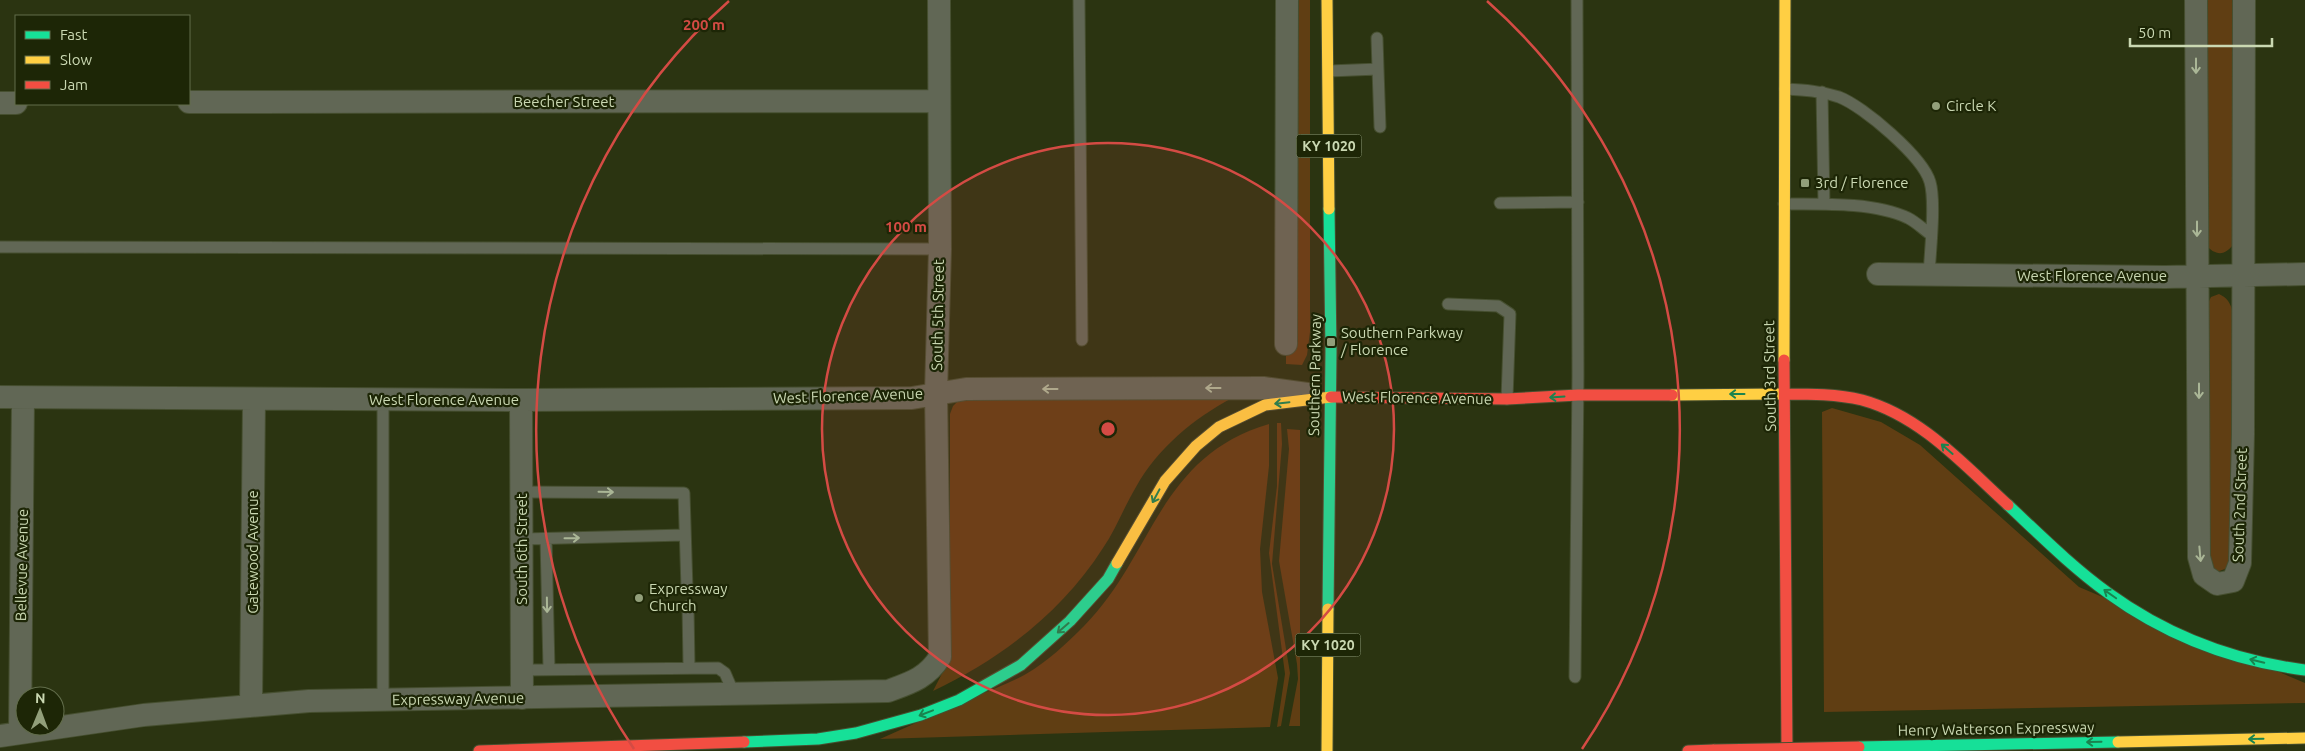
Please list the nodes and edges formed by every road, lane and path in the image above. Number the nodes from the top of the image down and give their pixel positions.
1 (939, 0) edge
2 (1079, 0) edge
3 (1287, 0) edge
4 (1327, 0) edge
5 (1577, 0) edge
6 (1785, 0) edge
7 (2196, 0) edge
8 (2244, 0) edge
9 (1378, 38) dead end
10 (1378, 69) junction
11 (1329, 70) junction
12 (1786, 89) junction
13 (1822, 92) junction
14 (939, 101) junction
15 (0, 102) edge
16 (15, 102) edge
17 (190, 102) edge
18 (1380, 127) dead end
19 (1578, 202) junction
20 (1500, 203) dead end
21 (1784, 204) junction
22 (1824, 204) junction
23 (1930, 234) junction
24 (0, 248) edge
25 (940, 249) junction
26 (1878, 274) dead end
27 (2305, 274) edge
28 (1929, 275) junction
29 (2197, 275) junction
30 (2241, 275) junction
31 (1448, 304) dead end
32 (1082, 340) dead end
33 (1286, 344) dead end
34 (936, 393) junction
35 (1785, 394) junction
36 (1578, 395) junction
37 (0, 397) edge
38 (1331, 397) junction
39 (24, 398) junction
40 (1507, 399) junction
41 (254, 400) junction
42 (383, 400) junction
43 (521, 400) junction
44 (522, 492) junction
45 (685, 536) junction
46 (523, 539) junction
47 (546, 539) junction
48 (688, 590) dead end
49 (688, 606) dead end
50 (689, 666) junction
51 (549, 669) junction
52 (522, 670) junction
53 (2305, 670) edge
54 (1575, 677) dead end
55 (917, 681) joint
56 (734, 694) junction
57 (522, 698) junction
58 (384, 700) junction
59 (251, 705) junction
60 (10, 734) edge
61 (2305, 738) edge
62 (1714, 750) edge
63 (479, 751) edge
64 (1327, 751) edge
65 (1688, 751) edge
66 (1788, 751) edge

1 - 14 street, South 5th Street
2 - 32 lane
3 - 33 street
4 - 11 main road, Southern Parkway / KY 1020
5 - 19 lane
6 - 12 main road, South 3rd Street
7 -> 29 street, South 2nd Street
8 - 30 street, South 2nd Street
9 - 10 lane
10 - 11 lane
10 - 18 lane
11 - 38 main road, Southern Parkway / KY 1020
12 - 13 lane
12 - 21 main road, South 3rd Street
13 - 22 lane
13 - 23 lane
14 - 17 street, Beecher Street
14 - 25 street, South 5th Street
15 - 16 street
19 - 20 lane
19 - 36 lane
21 - 22 lane
21 - 35 main road, South 3rd Street
22 - 23 lane
23 - 28 lane
24 - 25 lane
25 - 34 street, South 5th Street
26 - 28 street, West Florence Avenue
27 - 30 street, West Florence Avenue
28 - 29 street, West Florence Avenue
29 - 30 street, West Florence Avenue
29 -> 30 street, South 2nd Street
31 - 40 lane
38 -> 34 street, West Florence Avenue
34 - 43 street, West Florence Avenue
34 - 55 street, South 5th Street
35 -> 36 main road, West Florence Avenue
53 -> 35 main road, West Florence Avenue
35 - 66 main road, South 3rd Street
36 -> 40 main road, West Florence Avenue
36 - 54 lane
37 - 39 street, West Florence Avenue
38 - 40 main road, West Florence Avenue
38 -> 63 main road
38 - 64 main road, Southern Parkway / KY 1020
39 - 41 street, West Florence Avenue
39 - 60 street, Bellevue Avenue
41 - 42 street, West Florence Avenue
41 - 59 street, Gatewood Avenue
42 - 43 street, West Florence Avenue
42 - 58 lane
43 - 44 street, South 6th Street
44 -> 45 lane
44 - 46 street, South 6th Street
47 -> 45 lane
45 - 48 lane
46 - 47 lane
46 - 52 street, South 6th Street
47 -> 51 lane
49 - 50 lane
50 - 51 lane
50 - 56 lane
51 - 52 lane
52 - 57 street, South 6th Street
55 - 56 street, Expressway Avenue
56 - 57 street, Expressway Avenue
57 - 58 street, Expressway Avenue
58 - 59 street, Expressway Avenue
59 - 60 street, Expressway Avenue
61 -> 62 main road, Henry Watterson Expressway, bridge
62 - 65 main road, Henry Watterson Expressway

